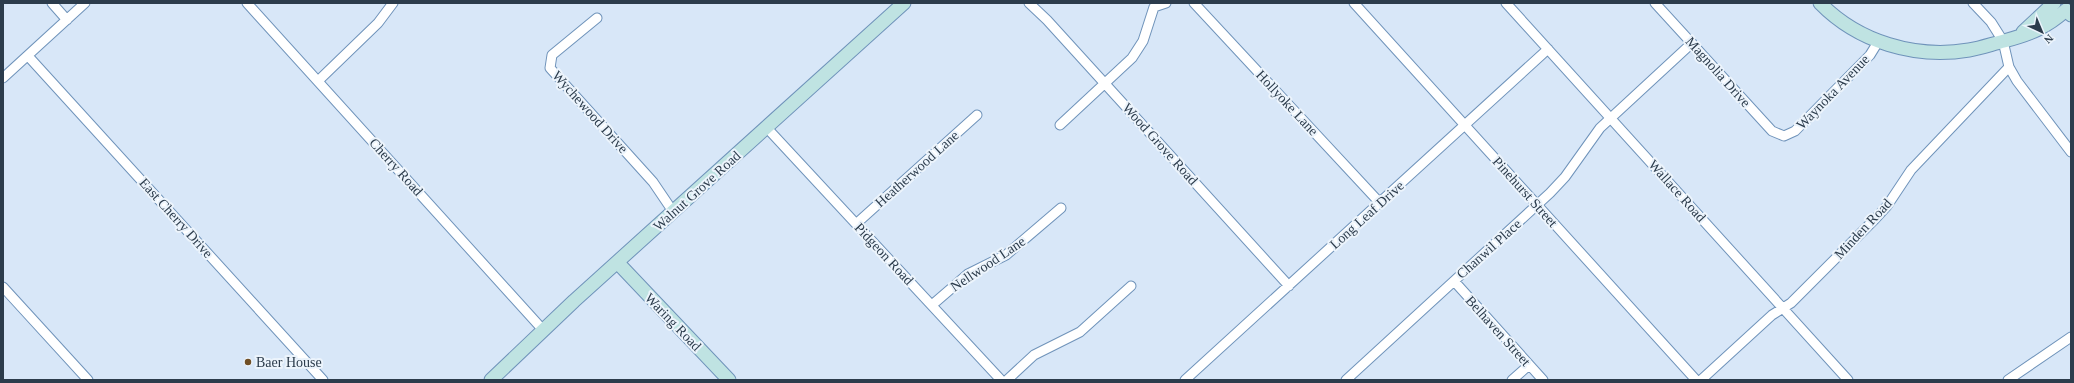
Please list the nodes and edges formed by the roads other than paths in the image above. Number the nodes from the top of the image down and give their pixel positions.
1 (52, 3) edge
2 (85, 3) edge
3 (247, 3) edge
4 (393, 3) edge
5 (904, 3) edge
6 (1029, 3) edge
7 (1166, 3) edge
8 (1194, 3) edge
9 (1354, 3) edge
10 (1506, 3) edge
11 (1655, 3) edge
12 (1820, 3) edge
13 (1973, 3) edge
14 (1154, 5) edge
15 (2065, 8) edge
16 (597, 18) dead end
17 (67, 20) junction
18 (2003, 41) junction
19 (1878, 42) junction
20 (1692, 43) junction
21 (1548, 49) junction
22 (28, 56) junction
23 (2009, 67) junction
24 (3, 78) edge
25 (318, 81) junction
26 (1105, 84) junction
27 (977, 115) dead end
28 (1610, 118) junction
29 (1060, 125) dead end
30 (1465, 125) junction
31 (767, 128) junction
32 (1784, 140) joint
33 (2071, 152) edge
34 (1380, 203) junction
35 (1537, 205) junction
36 (1061, 208) dead end
37 (674, 213) junction
38 (857, 223) junction
39 (618, 263) junction
40 (1454, 281) junction
41 (1131, 286) dead end
42 (1289, 286) junction
43 (3, 287) edge
44 (932, 305) junction
45 (1783, 309) junction
46 (544, 331) junction
47 (2071, 337) edge
48 (1529, 365) junction
49 (88, 380) edge
50 (323, 380) edge
51 (491, 380) edge
52 (729, 380) edge
53 (1001, 380) edge
54 (1007, 380) edge
55 (1185, 380) edge
56 (1346, 380) edge
57 (1512, 380) edge
58 (1543, 380) edge
59 (1696, 380) edge
60 (1701, 380) edge
61 (1848, 380) edge
62 (2008, 380) edge

1 - 17 street
2 - 17 street
3 - 25 street, Cherry Road
4 - 25 street
5 - 31 main road, Walnut Grove Road
6 - 26 street, Wood Grove Road
7 - 14 street
8 - 34 street, Hollyoke Lane
9 - 30 street, Pinehurst Street
10 - 21 street, Wallace Road
11 - 20 street, Magnolia Drive
12 - 19 main road
13 - 18 street
14 - 26 street
15 - 18 main road
16 - 37 street, Wychewood Drive
17 - 22 street
18 - 19 main road
18 - 23 street
19 - 32 street, Waynoka Avenue
20 - 28 street, Chanwil Place
20 - 32 street, Magnolia Drive
21 - 28 street, Wallace Road
21 - 30 street, Long Leaf Drive
22 - 24 street
22 - 50 street, East Cherry Drive
23 - 33 street
23 - 45 street, Minden Road
25 - 46 street, Cherry Road
26 - 29 street
26 - 42 street, Wood Grove Road
27 - 38 street, Heatherwood Lane
28 - 35 street, Chanwil Place
28 - 45 street, Wallace Road
30 - 34 street, Long Leaf Drive
30 - 35 street, Pinehurst Street
31 - 37 main road, Walnut Grove Road
31 - 38 street, Pidgeon Road
34 - 42 street, Long Leaf Drive
35 - 40 street, Chanwil Place
35 - 59 street, Pinehurst Street
36 - 44 street, Nellwood Lane
37 - 39 main road, Walnut Grove Road
38 - 44 street, Pidgeon Road
39 - 46 main road, Walnut Grove Road
39 - 52 main road, Waring Road
40 - 48 street, Belhaven Street
40 - 56 street, Chanwil Place
41 - 54 street
42 - 55 street, Long Leaf Drive
43 - 49 street
44 - 53 street, Pidgeon Road
45 - 60 street, Minden Road
45 - 61 street, Wallace Road
46 - 51 main road, Walnut Grove Road
47 - 62 street
48 - 57 street
48 - 58 street, Belhaven Street

